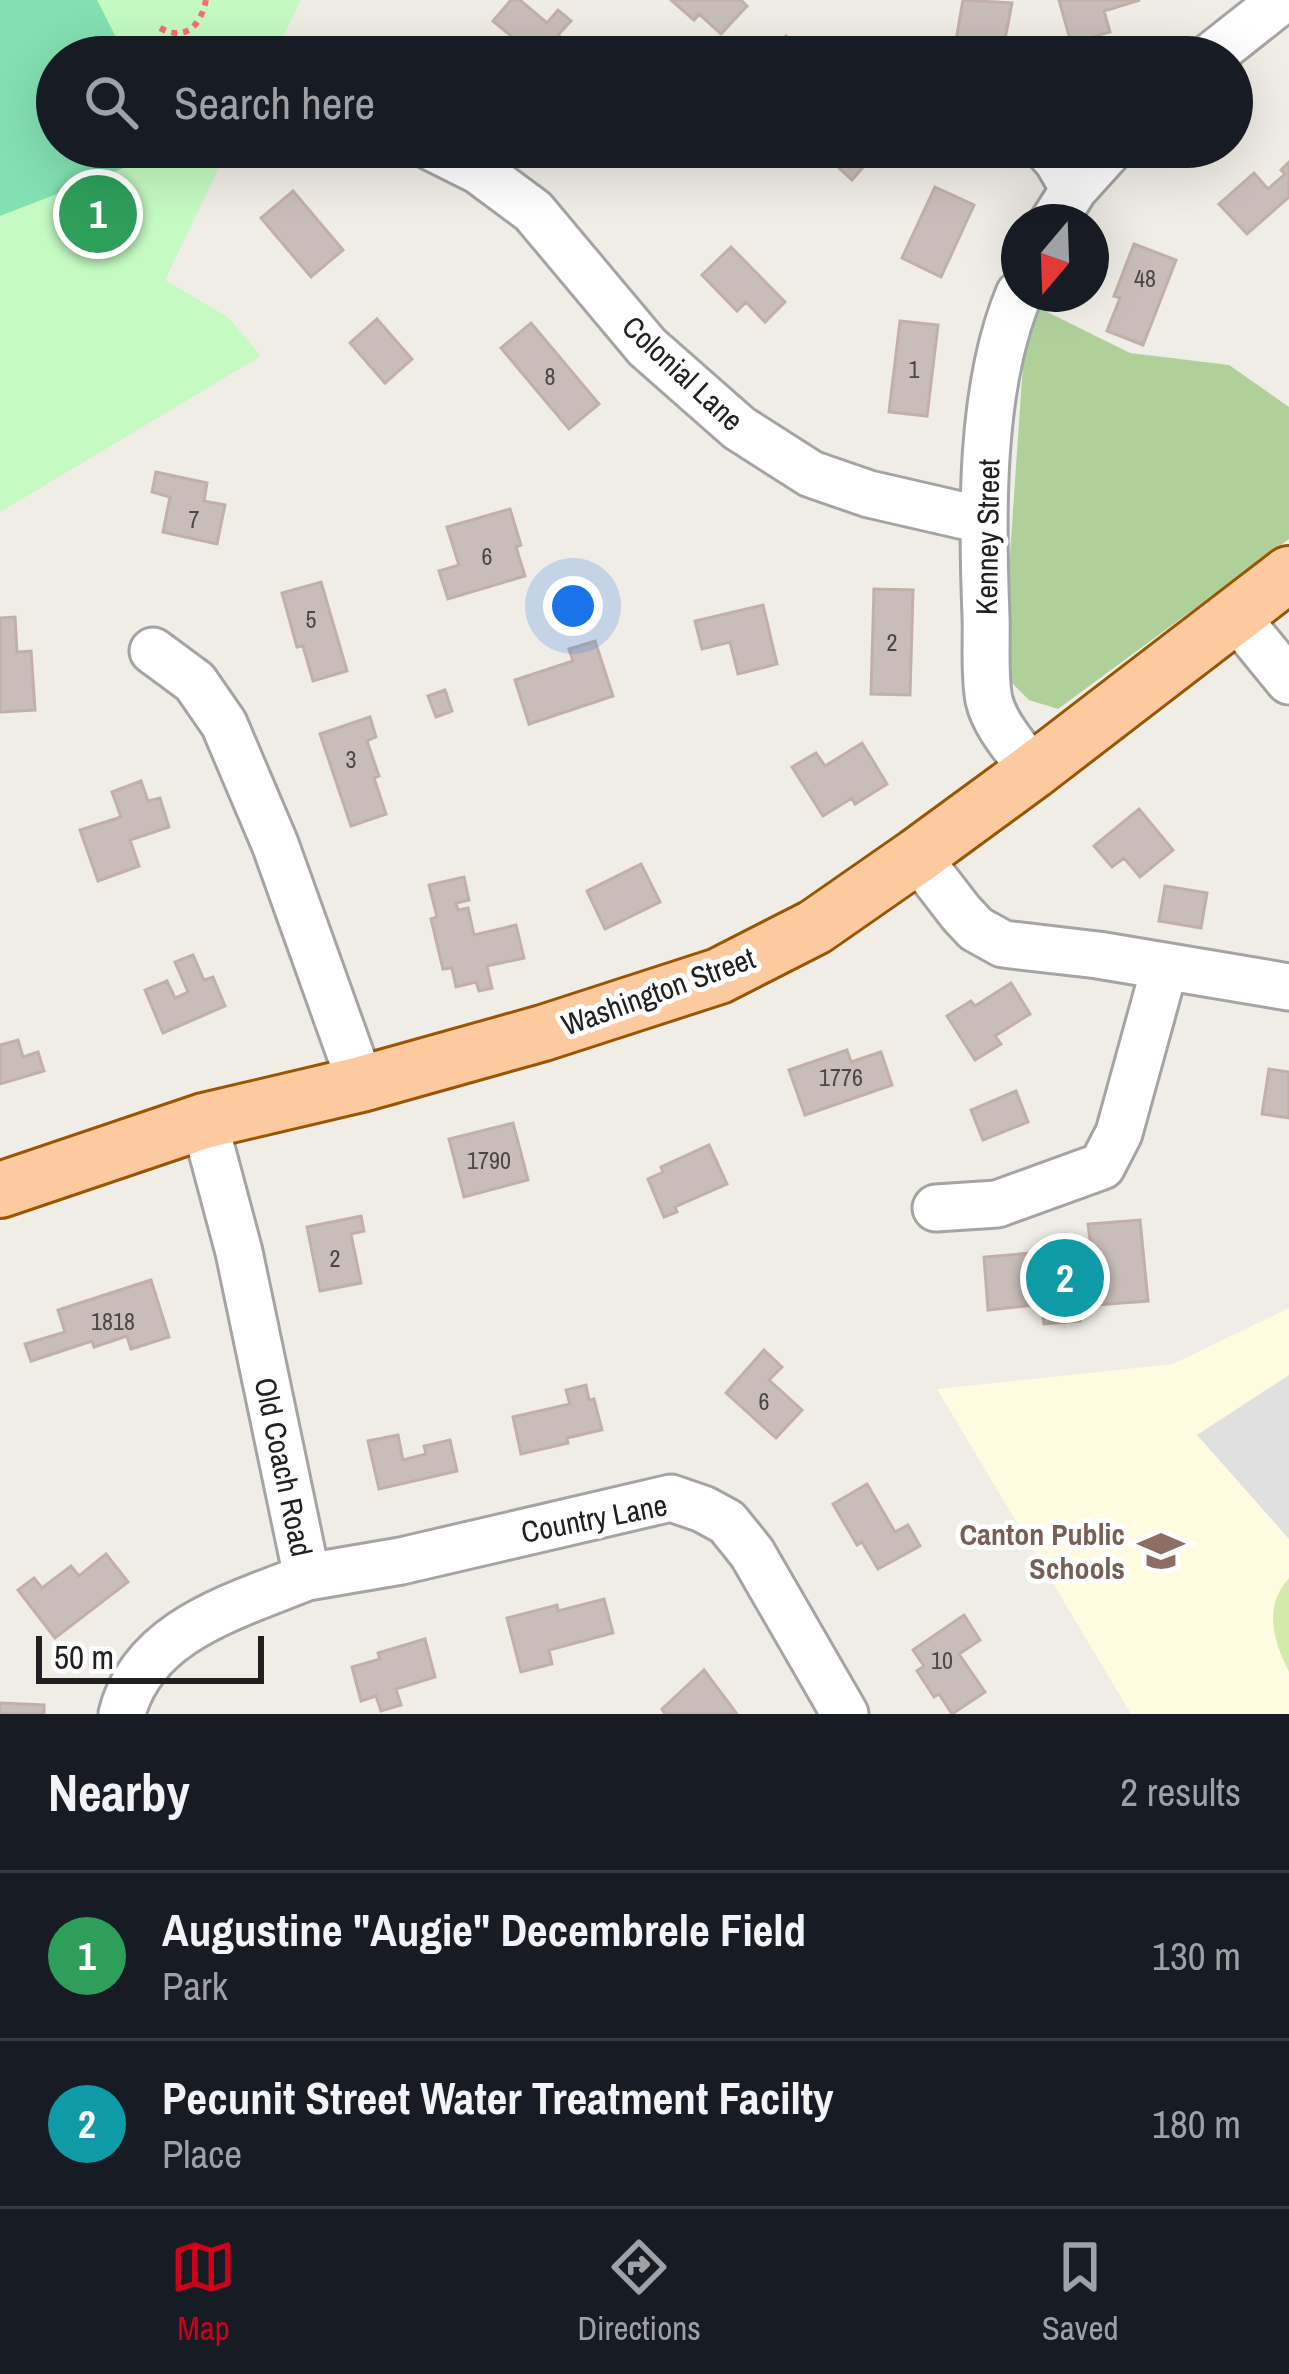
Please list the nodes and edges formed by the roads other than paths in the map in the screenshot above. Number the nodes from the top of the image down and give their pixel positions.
1 (1282, 0) edge
2 (1237, 36) edge
3 (473, 168) edge
4 (1058, 168) edge
5 (1095, 168) edge
6 (1064, 204) edge
7 (1066, 204) edge
8 (1012, 312) edge
9 (982, 520) junction
10 (1289, 574) edge
11 (1235, 614) junction
12 (153, 651) dead end
13 (1289, 681) edge
14 (1033, 771) junction
15 (917, 856) junction
16 (1165, 966) junction
17 (1289, 987) edge
18 (361, 1084) junction
19 (204, 1121) junction
20 (0, 1190) edge
21 (936, 1208) dead end
22 (307, 1577) junction
23 (122, 1714) edge
24 (845, 1714) edge

1 - 2 street
3 - 9 street, Colonial Lane
4 - 6 street
5 - 7 street
8 - 9 street, Kenney Street
9 - 14 street, Kenney Street
10 - 11 main road, Washington Street
11 - 13 street
11 - 14 main road, Washington Street
12 - 18 street
14 - 15 main road, Washington Street
15 - 16 street
15 - 18 main road, Washington Street
16 - 17 street
16 - 21 street
18 - 19 main road, Washington Street
19 - 20 main road, Washington Street
19 - 22 street, Old Coach Road
22 - 23 street, Old Coach Road
22 - 24 street, Country Lane

